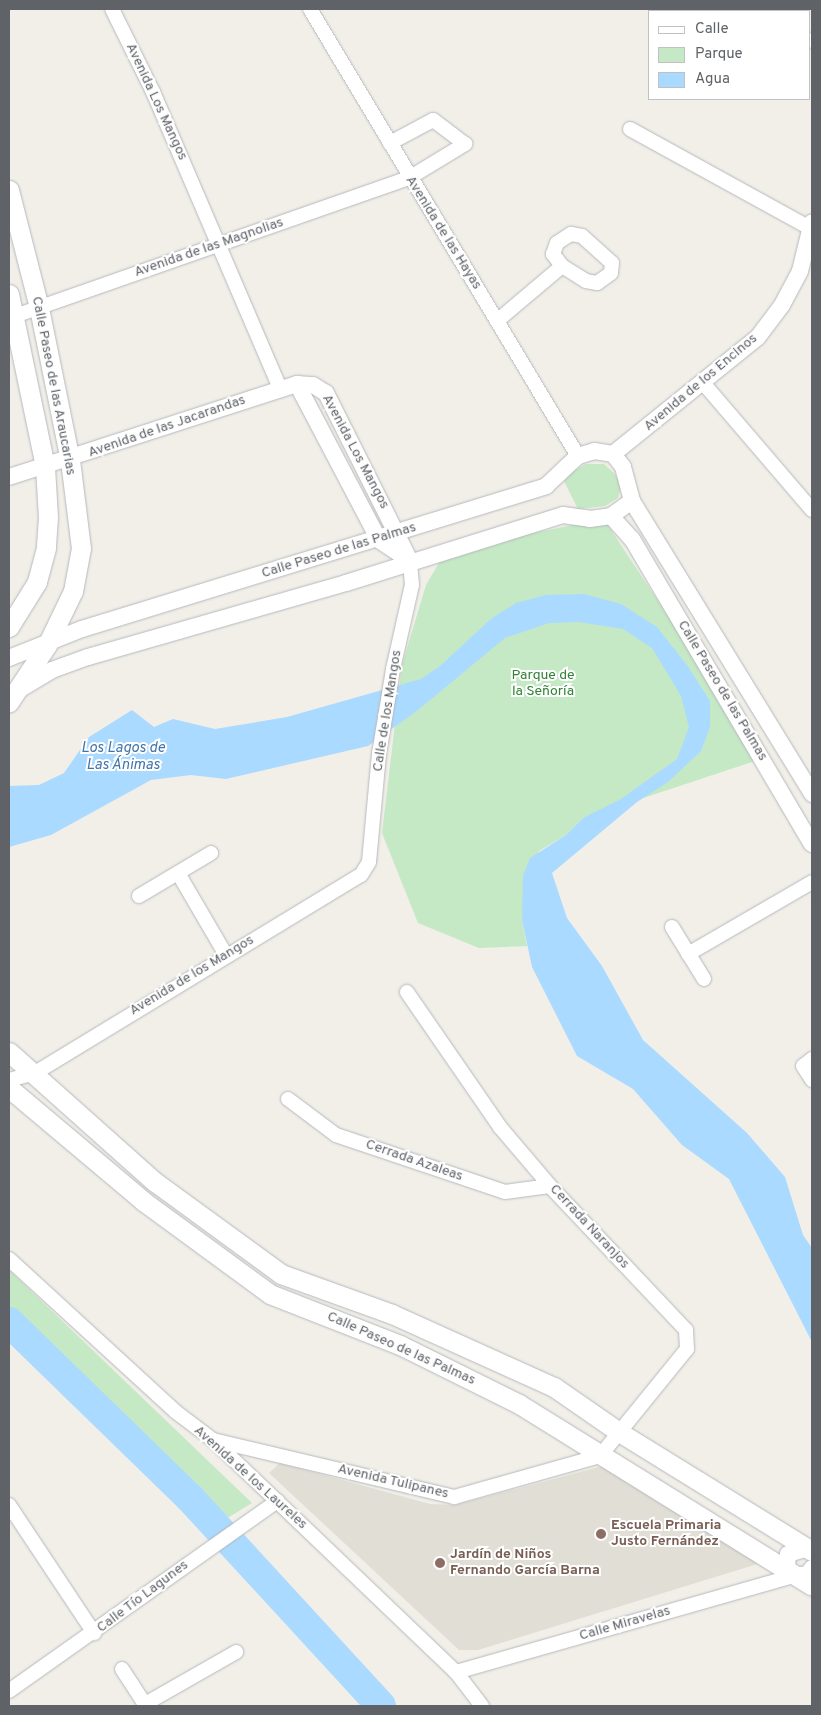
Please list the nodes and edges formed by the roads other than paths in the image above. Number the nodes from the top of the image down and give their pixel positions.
1 (112, 9) edge
2 (310, 9) edge
3 (630, 129) dead end
4 (390, 143) junction
5 (409, 178) junction
6 (9, 190) edge
7 (811, 225) edge
8 (218, 244) junction
9 (562, 266) dead end
10 (9, 294) edge
11 (39, 308) junction
12 (12, 318) edge
13 (497, 321) junction
14 (297, 384) junction
15 (704, 384) junction
16 (280, 389) junction
17 (613, 454) junction
18 (578, 456) junction
19 (70, 460) junction
20 (45, 467) junction
21 (9, 477) edge
22 (632, 501) junction
23 (812, 510) edge
24 (611, 516) junction
25 (398, 533) junction
26 (379, 540) junction
27 (410, 562) junction
28 (9, 627) edge
29 (47, 645) junction
30 (9, 658) edge
31 (14, 696) edge
32 (812, 794) edge
33 (807, 823) edge
34 (812, 844) edge
35 (211, 853) dead end
36 (370, 862) joint
37 (178, 873) junction
38 (812, 882) edge
39 (139, 896) dead end
40 (672, 927) dead end
41 (688, 954) junction
42 (226, 955) junction
43 (704, 979) dead end
44 (407, 992) dead end
45 (9, 1052) edge
46 (812, 1059) edge
47 (35, 1074) junction
48 (9, 1080) edge
49 (812, 1080) edge
50 (9, 1088) edge
51 (288, 1099) dead end
52 (550, 1186) junction
53 (9, 1259) edge
54 (619, 1432) junction
55 (213, 1440) junction
56 (600, 1456) junction
57 (277, 1501) junction
58 (9, 1506) edge
59 (811, 1549) edge
60 (812, 1568) edge
61 (794, 1576) junction
62 (812, 1586) edge
63 (94, 1633) junction
64 (236, 1652) dead end
65 (122, 1670) dead end
66 (456, 1672) junction
67 (9, 1692) edge
68 (145, 1705) edge
69 (482, 1706) edge

1 - 8 street, Avenida Los Mangos
2 - 4 street, Avenida de las Hayas
3 - 7 street
4 - 5 street, Avenida de las Hayas
4 - 5 street, Avenida de las Magnolias
5 - 8 street, Avenida de las Magnolias
5 - 13 street, Avenida de las Hayas
6 - 11 main road, Calle Paseo de las Araucarias
7 - 15 street, Avenida de los Encinos
8 - 11 street, Avenida de las Magnolias
8 - 16 street, Avenida Los Mangos
9 - 13 street
10 - 12 main road, Calle Paseo de las Araucarias
11 - 12 street, Avenida de las Magnolias
11 - 19 main road, Calle Paseo de las Araucarias
12 - 20 main road, Calle Paseo de las Araucarias
13 - 18 street, Avenida de las Hayas
14 - 16 street, Avenida de las Jacarandas
14 - 25 street, Avenida Los Mangos
14 - 26 street, Avenida Los Mangos
15 - 17 street, Avenida de los Encinos
15 - 23 street
16 - 19 street, Avenida de las Jacarandas
17 - 18 street
17 - 22 street, Calle Paseo de las Palmas
18 - 25 street, Calle Paseo de las Palmas
19 - 20 street, Avenida de las Jacarandas
19 - 29 main road, Calle Paseo de las Araucarias
20 - 21 street, Avenida de las Jacarandas
20 - 28 main road, Calle Paseo de las Araucarias
22 - 24 street
22 - 32 street, Calle Paseo de las Palmas
24 - 27 street
24 - 33 street, Calle Paseo de las Palmas
25 - 26 street, Calle Paseo de las Palmas
25 - 27 street, Avenida Los Mangos
26 - 27 street, Avenida Los Mangos
26 - 29 street, Calle Paseo de las Palmas
27 - 31 street
27 - 36 street, Calle de los Mangos
29 - 30 street, Calle Paseo de las Palmas
29 - 31 main road, Calle Paseo de las Araucarias
33 - 34 street, Calle Paseo de las Palmas
35 - 37 street
36 - 42 street, Avenida de los Mangos
37 - 39 street
37 - 42 street
38 - 41 street
40 - 41 street
41 - 43 street
42 - 47 street, Avenida de los Mangos
44 - 52 street, Cerrada Naranjos
45 - 47 main road, Calle Paseo de las Palmas
46 - 49 street
47 - 48 street, Avenida de los Mangos
47 - 54 main road, Calle Paseo de las Palmas
50 - 56 main road, Calle Paseo de las Palmas
51 - 52 street, Cerrada Azaleas
52 - 54 street, Cerrada Naranjos
53 - 55 street, Avenida de los Laureles
54 - 56 street, Cerrada Naranjos
54 - 59 main road, Calle Paseo de las Palmas
55 - 56 street, Avenida Tulipanes
55 - 57 street, Avenida de los Laureles
56 - 61 main road, Calle Paseo de las Palmas
57 - 63 street, Calle Tío Lagunes
57 - 66 street, Avenida de los Laureles
58 - 63 street
59 - 61 street
60 - 61 street
61 - 62 main road, Calle Paseo de las Palmas
61 - 66 street, Calle Miravelas
63 - 67 street, Calle Tío Lagunes
64 - 68 street
65 - 68 street
66 - 69 street, Avenida de los Laureles

